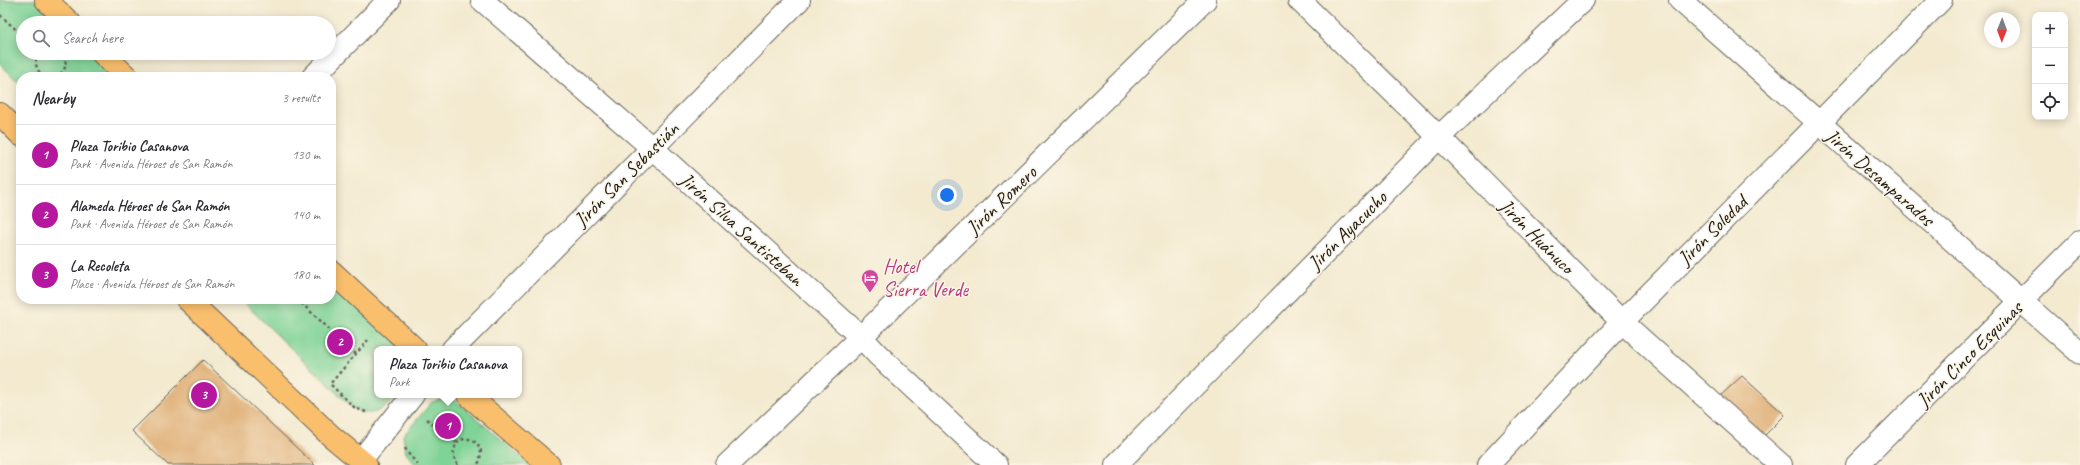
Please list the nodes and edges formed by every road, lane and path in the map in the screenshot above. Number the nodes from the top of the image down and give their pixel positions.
1 (46, 0) edge
2 (389, 0) edge
3 (482, 0) edge
4 (799, 0) edge
5 (1205, 0) edge
6 (1299, 0) edge
7 (1583, 0) edge
8 (1680, 0) edge
9 (1941, 0) edge
10 (0, 15) edge
11 (63, 16) edge
12 (16, 30) edge
13 (336, 54) edge
14 (35, 60) edge
15 (66, 60) edge
16 (109, 60) edge
17 (330, 60) edge
18 (39, 72) edge
19 (63, 72) edge
20 (122, 72) edge
21 (318, 72) edge
22 (0, 114) edge
23 (1818, 123) junction
24 (16, 130) edge
25 (1439, 137) junction
26 (651, 147) junction
27 (2080, 242) edge
28 (336, 276) edge
29 (2021, 302) junction
30 (192, 304) edge
31 (302, 304) edge
32 (1622, 322) junction
33 (373, 334) dead end
34 (861, 337) junction
35 (412, 346) edge
36 (456, 346) edge
37 (2080, 353) edge
38 (356, 354) junction
39 (411, 398) edge
40 (471, 398) edge
41 (371, 412) dead end
42 (422, 415) dead end
43 (456, 443) junction
44 (404, 445) dead end
45 (364, 463) edge
46 (418, 465) edge
47 (458, 465) edge
48 (477, 465) edge
49 (549, 465) edge
50 (727, 465) edge
51 (996, 465) edge
52 (1116, 465) edge
53 (1488, 465) edge
54 (1781, 465) edge
55 (1857, 465) edge

1 - 11 main road
2 - 13 street
3 - 26 street, Jirón Silva Santisteban
4 - 26 street, Jirón San Sebastián
5 - 34 street, Jirón Romero
6 - 25 street, Jirón Huánuco
7 - 25 street, Jirón Ayacucho
8 - 23 street, Jirón Desamparados
9 - 23 street, Jirón Soledad
10 - 12 path
14 - 18 path
15 - 19 path
16 - 20 main road
17 - 21 street
22 - 24 main road
23 - 29 street, Jirón Desamparados
23 - 32 street, Jirón Soledad
25 - 32 street, Jirón Huánuco
25 - 52 street, Jirón Ayacucho
26 - 34 street, Jirón Silva Santisteban
26 - 36 street, Jirón San Sebastián
27 - 29 street, Jirón Cinco Esquinas
28 - 35 main road
29 - 37 street, Jirón Desamparados
29 - 55 street, Jirón Cinco Esquinas
30 - 45 main road
31 - 38 path
32 - 53 street, Jirón Soledad
32 - 54 street, Jirón Huánuco
33 - 38 path
34 - 50 street, Jirón Romero
34 - 51 street, Jirón Silva Santisteban
38 - 41 path
39 - 45 street
40 - 49 main road
42 - 43 path
43 - 47 path
43 - 48 path
44 - 46 path

